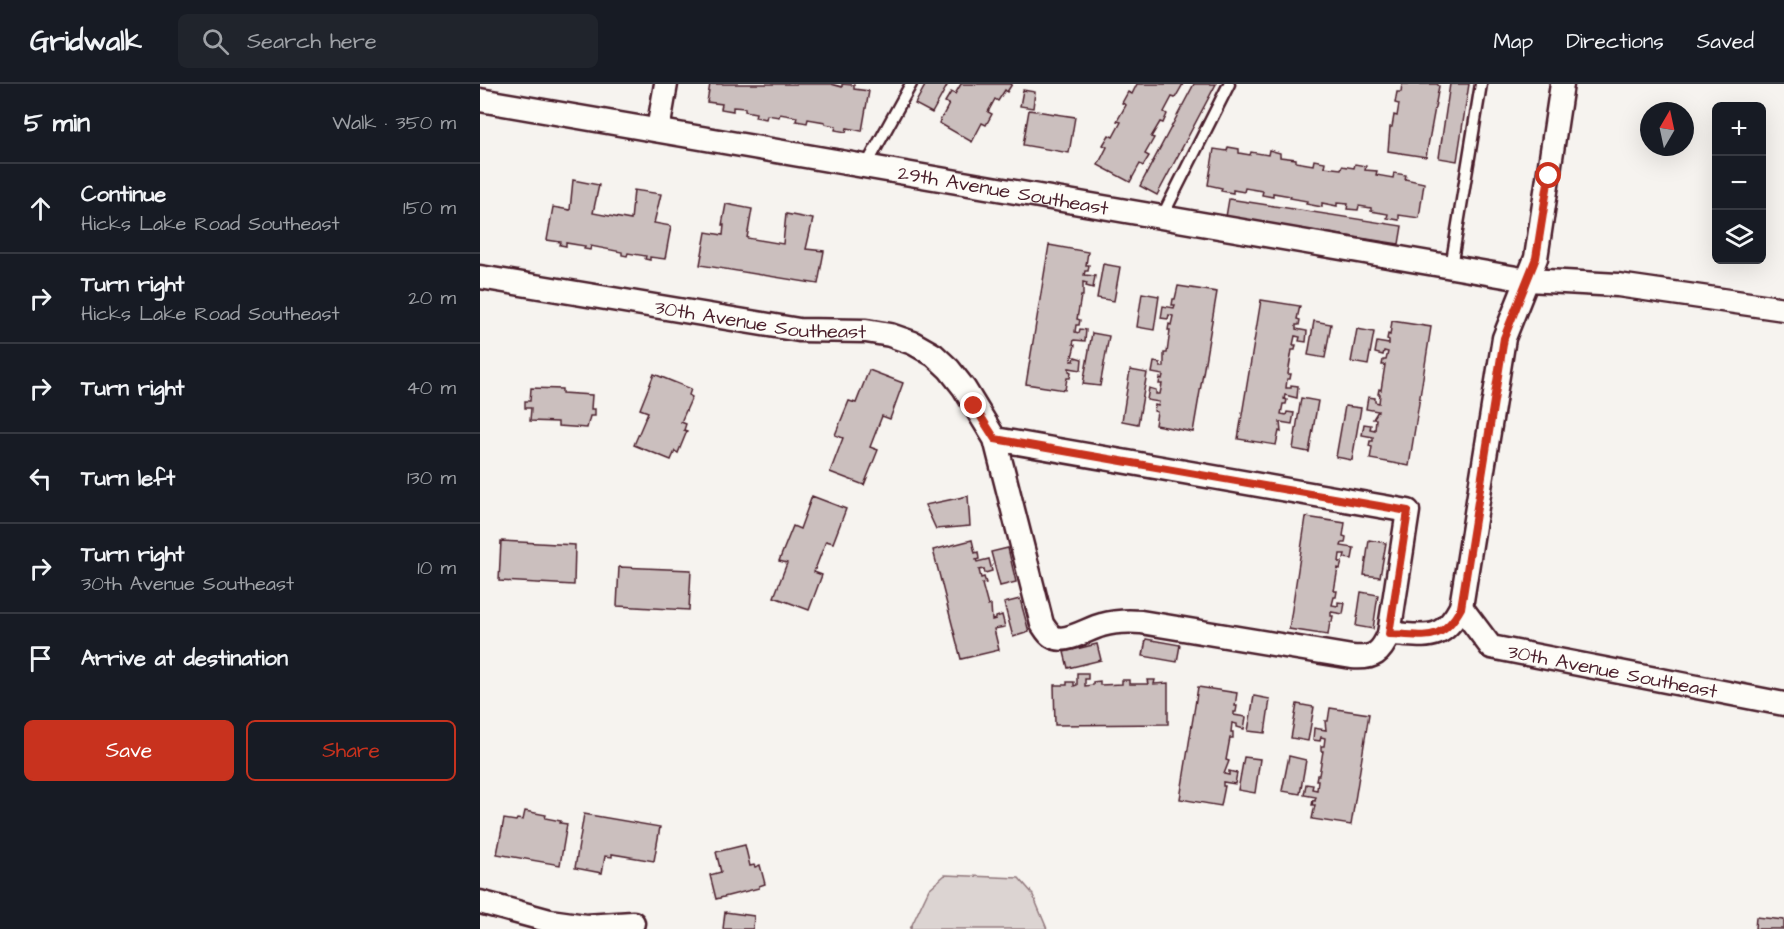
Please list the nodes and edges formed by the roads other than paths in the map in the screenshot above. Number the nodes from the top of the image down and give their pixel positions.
1 (666, 84) edge
2 (911, 84) edge
3 (1229, 84) edge
4 (1480, 84) edge
5 (1562, 84) edge
6 (480, 99) edge
7 (658, 130) junction
8 (866, 166) junction
9 (1162, 217) junction
10 (1451, 267) junction
11 (480, 277) edge
12 (1528, 280) junction
13 (1784, 309) edge
14 (995, 439) junction
15 (1461, 608) junction
16 (1389, 634) junction
17 (1784, 704) edge
18 (480, 902) edge
19 (633, 923) dead end

1 - 7 street
2 - 8 lane
3 - 9 lane
4 - 10 lane
5 - 12 street
6 - 7 street, 29th Avenue Southeast
7 - 8 street, 29th Avenue Southeast
8 - 9 street, 29th Avenue Southeast
9 - 10 street, 29th Avenue Southeast
10 - 12 street, 29th Avenue Southeast
11 - 14 street, 30th Avenue Southeast
12 - 13 street, 29th Avenue Southeast
12 - 15 street
14 - 16 street
14 - 16 street, 30th Avenue Southeast
15 - 16 street
15 - 17 street, 30th Avenue Southeast
18 - 19 street

